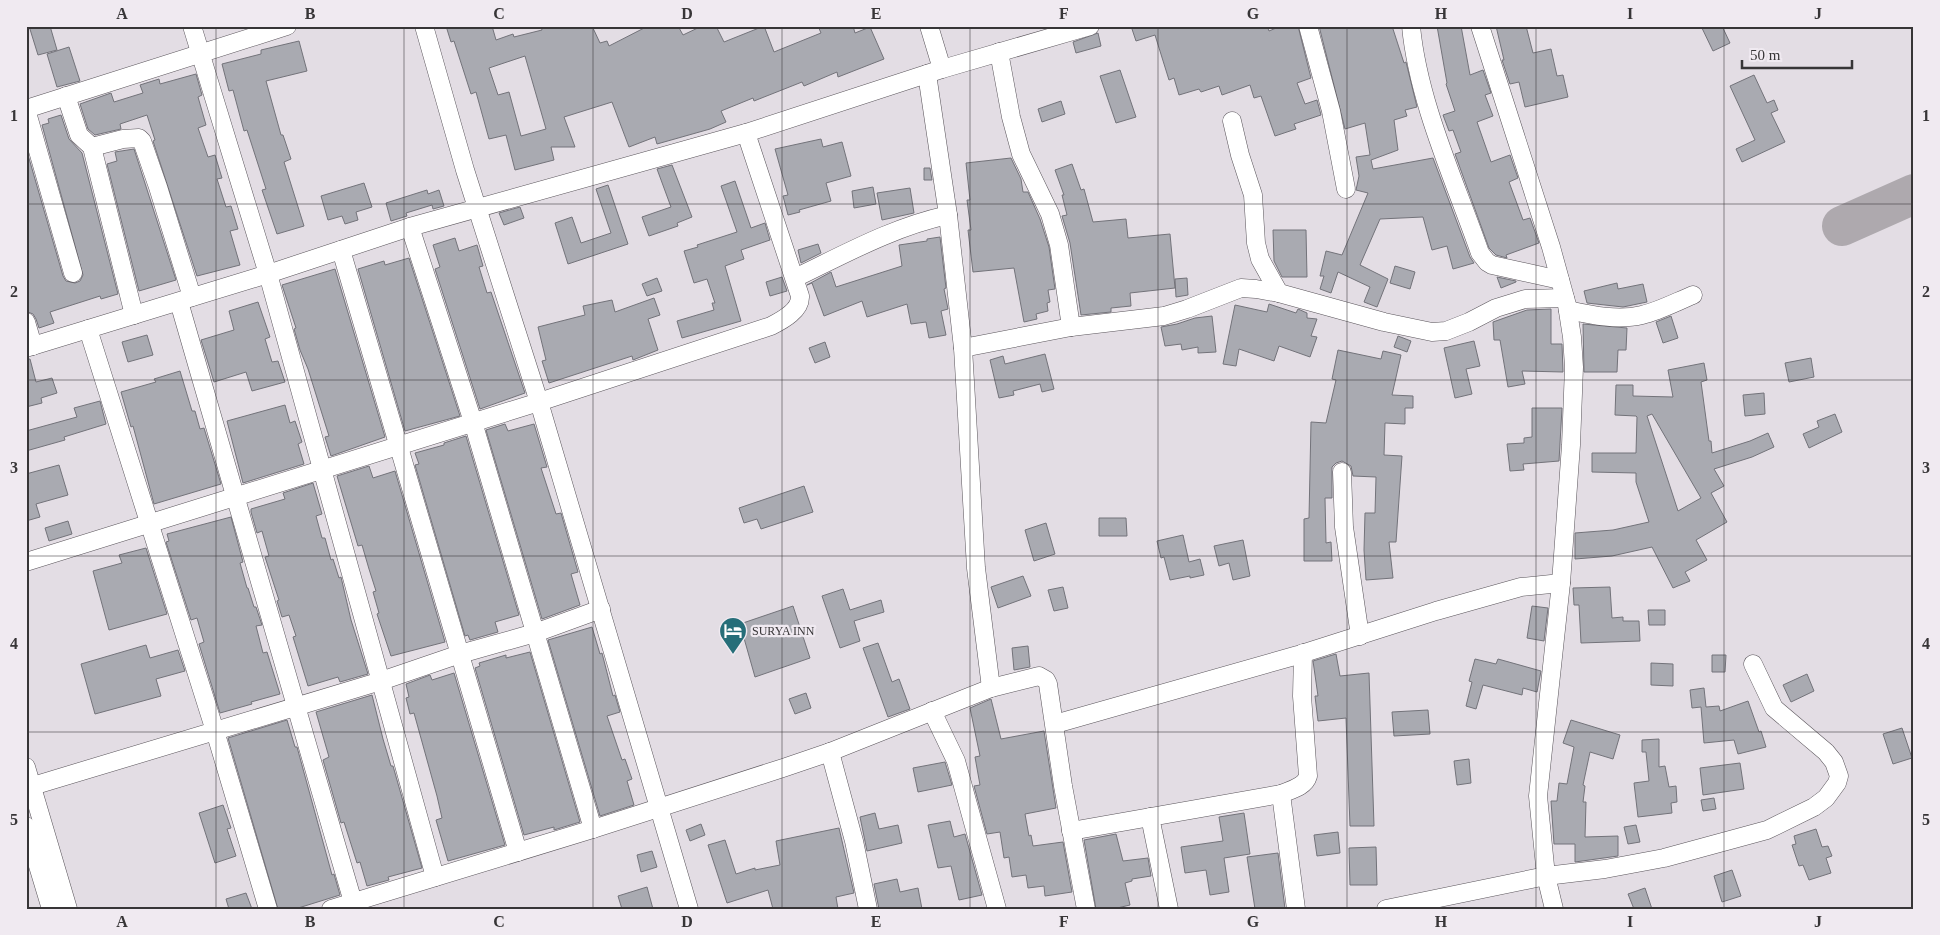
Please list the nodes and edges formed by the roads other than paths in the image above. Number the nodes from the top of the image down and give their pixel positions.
1 (192, 26) edge
2 (287, 26) edge
3 (424, 26) edge
4 (930, 26) edge
5 (1090, 26) edge
6 (1308, 26) edge
7 (1480, 26) edge
8 (1413, 27) edge
9 (1000, 52) junction
10 (200, 53) junction
11 (934, 71) junction
12 (66, 96) junction
13 (1232, 121) dead end
14 (746, 133) junction
15 (92, 147) junction
16 (1346, 189) dead end
17 (477, 208) junction
18 (948, 215) junction
19 (410, 227) junction
20 (341, 250) junction
21 (1260, 259) junction
22 (73, 273) dead end
23 (268, 274) junction
24 (795, 278) junction
25 (1560, 280) junction
26 (1247, 288) junction
27 (1278, 293) junction
28 (1693, 295) dead end
29 (185, 299) junction
30 (1567, 304) junction
31 (134, 315) junction
32 (26, 322) edge
33 (1071, 327) junction
34 (88, 329) junction
35 (30, 347) edge
36 (963, 348) junction
37 (539, 402) junction
38 (472, 422) junction
39 (400, 444) junction
40 (322, 470) junction
41 (1342, 472) dead end
42 (237, 496) junction
43 (150, 524) junction
44 (26, 562) edge
45 (1561, 583) junction
46 (601, 609) junction
47 (535, 633) junction
48 (1360, 636) junction
49 (1303, 653) junction
50 (460, 654) junction
51 (1753, 664) dead end
52 (381, 681) junction
53 (991, 688) junction
54 (295, 707) junction
55 (932, 711) junction
56 (1055, 724) junction
57 (215, 731) junction
58 (830, 752) junction
59 (26, 767) edge
60 (29, 788) edge
61 (1281, 794) junction
62 (658, 807) junction
63 (1150, 817) junction
64 (592, 829) junction
65 (27, 830) edge
66 (1071, 831) junction
67 (518, 852) junction
68 (1546, 876) junction
69 (435, 877) junction
70 (352, 902) junction
71 (51, 909) edge
72 (68, 909) edge
73 (268, 909) edge
74 (332, 909) edge
75 (689, 909) edge
76 (868, 909) edge
77 (997, 909) edge
78 (1086, 909) edge
79 (1169, 909) edge
80 (1296, 909) edge
81 (1386, 909) edge
82 (1554, 909) edge

1 - 10 street
2 - 10 street
3 - 17 street
4 - 11 street
5 - 9 street
6 - 16 street
7 - 25 street
8 - 25 street
9 - 11 street
9 - 33 street
10 - 12 street
10 - 23 street
11 - 14 street
11 - 18 street
12 - 15 street
12 - 22 street
13 - 21 street
14 - 17 street
14 - 24 street
15 - 29 street
15 - 31 street
17 - 19 street
17 - 37 street
18 - 24 street
18 - 36 street
19 - 20 street
19 - 38 street
20 - 23 street
20 - 39 street
21 - 26 street
21 - 27 street
23 - 29 street
23 - 40 street
24 - 37 street
25 - 30 street
26 - 27 street
26 - 33 street
27 - 30 street
28 - 30 street
29 - 31 street
29 - 42 street
30 - 45 street
31 - 34 street
32 - 35 street
33 - 36 street
34 - 35 street
34 - 43 street
36 - 53 street
37 - 38 street
37 - 46 street
38 - 39 street
38 - 47 street
39 - 40 street
39 - 50 street
40 - 42 street
40 - 52 street
41 - 48 street
42 - 43 street
42 - 54 street
43 - 44 street
43 - 57 street
45 - 48 street
45 - 68 street
46 - 47 street
46 - 62 street
47 - 50 street
47 - 64 street
48 - 49 street
49 - 56 street
49 - 61 street
50 - 52 street
50 - 67 street
51 - 68 street
52 - 54 street
52 - 69 street
53 - 55 street
53 - 56 street
54 - 57 street
54 - 70 street
55 - 58 street
55 - 77 street
56 - 66 street
57 - 60 street
57 - 73 street
58 - 62 street
58 - 76 street
59 - 60 street
60 - 72 street
61 - 63 street
61 - 80 street
62 - 64 street
62 - 75 street
63 - 66 street
63 - 79 street
64 - 67 street
65 - 71 street
66 - 78 street
67 - 69 street
68 - 81 street
68 - 82 street
69 - 70 street
70 - 74 street

